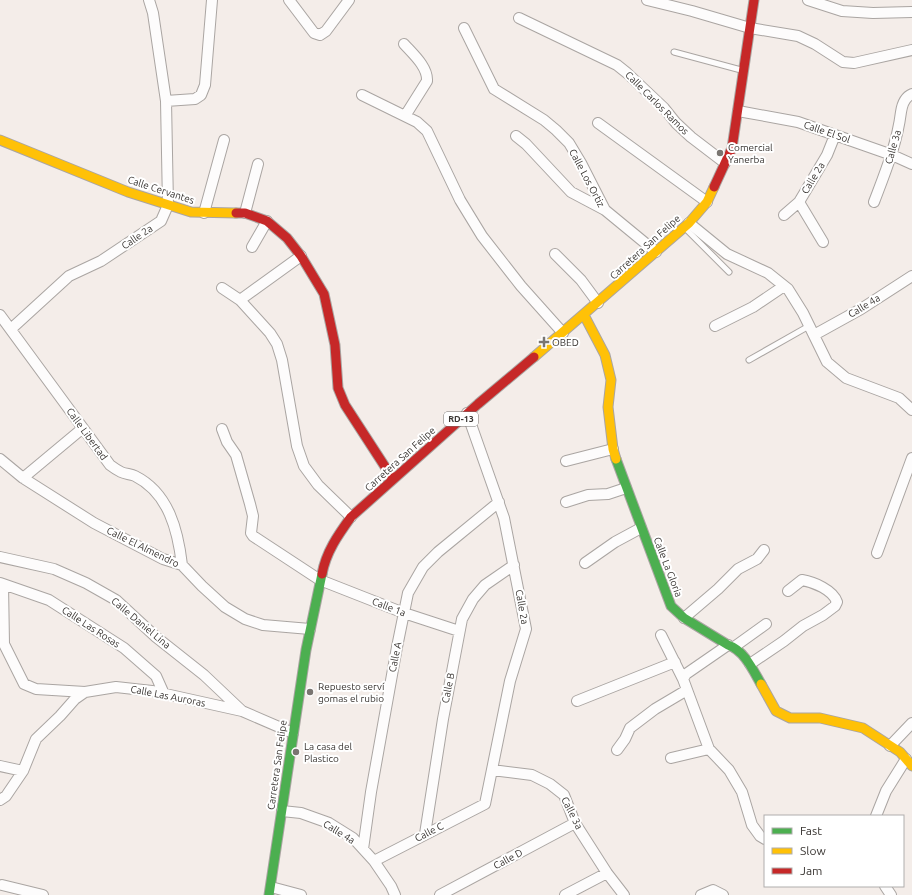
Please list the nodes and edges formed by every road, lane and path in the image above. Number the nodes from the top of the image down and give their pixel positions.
1 (149, 0) edge
2 (212, 0) edge
3 (289, 0) edge
4 (349, 0) edge
5 (647, 0) edge
6 (754, 0) edge
7 (808, 0) edge
8 (912, 12) edge
9 (519, 18) dead end
10 (464, 28) dead end
11 (750, 28) junction
12 (404, 44) dead end
13 (912, 50) edge
14 (674, 52) dead end
15 (744, 70) junction
16 (912, 94) edge
17 (362, 95) dead end
18 (166, 101) junction
19 (738, 111) junction
20 (405, 116) junction
21 (598, 123) dead end
22 (835, 134) junction
23 (516, 136) dead end
24 (0, 140) edge
25 (224, 140) dead end
26 (892, 155) junction
27 (725, 163) junction
28 (258, 164) dead end
29 (912, 164) edge
30 (707, 202) junction
31 (799, 202) junction
32 (874, 202) dead end
33 (168, 205) junction
34 (605, 210) junction
35 (204, 213) junction
36 (245, 213) junction
37 (784, 215) dead end
38 (267, 221) junction
39 (686, 225) junction
40 (823, 242) dead end
41 (252, 247) dead end
42 (656, 252) junction
43 (555, 254) dead end
44 (301, 256) junction
45 (729, 272) dead end
46 (912, 276) edge
47 (784, 286) junction
48 (222, 288) dead end
49 (240, 300) junction
50 (598, 303) junction
51 (0, 315) edge
52 (584, 316) junction
53 (715, 326) dead end
54 (810, 326) junction
55 (11, 329) junction
56 (563, 333) junction
57 (814, 335) junction
58 (749, 360) dead end
59 (912, 410) edge
60 (467, 413) junction
61 (82, 428) junction
62 (222, 429) dead end
63 (613, 449) junction
64 (912, 458) edge
65 (0, 459) edge
66 (566, 461) dead end
67 (23, 478) junction
68 (393, 479) junction
69 (626, 488) junction
70 (499, 502) junction
71 (566, 502) dead end
72 (351, 517) junction
73 (641, 528) junction
74 (764, 550) dead end
75 (877, 553) dead end
76 (0, 558) edge
77 (585, 563) dead end
78 (514, 565) junction
79 (182, 566) junction
80 (320, 580) junction
81 (2, 583) edge
82 (788, 591) dead end
83 (404, 613) junction
84 (684, 618) junction
85 (766, 624) dead end
86 (310, 629) junction
87 (459, 631) junction
88 (661, 635) dead end
89 (2, 644) edge
90 (731, 646) junction
91 (675, 662) junction
92 (750, 664) junction
93 (683, 679) junction
94 (687, 690) junction
95 (85, 692) junction
96 (164, 694) junction
97 (577, 701) dead end
98 (242, 711) junction
99 (912, 723) edge
100 (293, 733) junction
101 (890, 746) junction
102 (709, 749) junction
103 (617, 750) dead end
104 (671, 758) dead end
105 (909, 763) edge
106 (0, 766) edge
107 (492, 770) junction
108 (23, 771) junction
109 (2, 797) edge
110 (485, 804) joint
111 (282, 811) junction
112 (876, 815) edge
113 (575, 823) junction
114 (425, 834) junction
115 (764, 838) edge
116 (363, 849) junction
117 (374, 860) junction
118 (607, 873) junction
119 (2, 885) dead end
120 (270, 891) edge
121 (43, 895) edge
122 (301, 895) edge
123 (395, 895) edge
124 (440, 895) edge
125 (565, 895) edge
126 (624, 895) edge
127 (701, 895) edge
128 (723, 895) edge

1 - 18 street, Calle 2a
2 - 18 street
3 - 4 street
5 - 11 street
6 - 11 street, Carretera San Felipe / RD-13
7 - 8 street
9 - 27 street, Calle Carlos Ramos
10 - 34 street, Calle Los Ortiz
11 - 13 street
11 - 15 street, Carretera San Felipe / RD-13
12 - 20 street
14 - 15 lane
15 - 19 street, Carretera San Felipe / RD-13
16 - 26 street, Calle 3a
17 - 20 street
18 - 33 street, Calle 2a
19 - 22 street, Calle El Sol
19 - 27 street, Carretera San Felipe / RD-13
20 - 56 street
21 - 30 street
22 - 26 street, Calle El Sol
22 - 31 street, Calle 2a
23 - 34 street
24 - 33 street, Calle Cervantes
25 - 35 street
26 - 29 street, Calle El Sol
26 - 32 street, Calle 3a
27 - 30 street, Carretera San Felipe / RD-13
28 - 36 street
30 - 39 street, Carretera San Felipe / RD-13
31 - 37 street, Calle 2a
31 - 40 street
33 - 35 street, Calle Cervantes
33 - 55 street, Calle 2a
34 - 42 street, Calle Los Ortiz
35 - 36 street, Calle Cervantes
36 - 38 street, Calle Cervantes
38 - 41 street
38 - 44 street, Calle Cervantes
39 - 42 street, Carretera San Felipe / RD-13
39 - 45 lane
39 - 47 street
42 - 50 street, Carretera San Felipe / RD-13
43 - 50 street
44 - 49 street
44 - 68 street, Calle Cervantes
46 - 57 street, Calle 4a
47 - 53 street
47 - 54 street
48 - 49 street
49 - 72 street
50 - 52 street, Carretera San Felipe / RD-13
51 - 55 street, Calle Libertad
52 - 56 street, Carretera San Felipe / RD-13
52 - 63 street, Calle La Gloria
54 - 57 street
54 - 58 lane
55 - 61 street, Calle Libertad
56 - 60 street, Carretera San Felipe / RD-13
57 - 59 street
60 - 68 street, Carretera San Felipe / RD-13
60 - 70 street, Calle 2a
61 - 67 street
61 - 79 street, Calle Libertad
62 - 80 street, Calle 1a
63 - 66 street
63 - 69 street, Calle La Gloria
64 - 75 street
65 - 67 street, Calle El Almendro
67 - 79 street, Calle El Almendro
68 - 72 street, Carretera San Felipe / RD-13
69 - 71 street
69 - 73 street, Calle La Gloria
70 - 78 street, Calle 2a
70 - 83 street, Calle A
72 - 80 street, Carretera San Felipe / RD-13
73 - 77 street
73 - 84 street, Calle La Gloria
74 - 84 street
76 - 98 street, Calle Daniel Lina
78 - 87 street, Calle B
78 - 107 street, Calle 2a
79 - 86 street, Calle El Almendro
80 - 83 street, Calle 1a
80 - 86 street, Carretera San Felipe / RD-13
81 - 89 street, Calle Las Auroras
81 - 96 street, Calle Las Rosas
82 - 92 street
83 - 87 street, Calle 1a
83 - 116 street, Calle A
84 - 90 street, Calle La Gloria
85 - 90 street
86 - 100 street, Carretera San Felipe / RD-13
87 - 114 street, Calle B
88 - 91 street
89 - 95 street, Calle Las Auroras
90 - 92 street, Calle La Gloria
90 - 93 street
91 - 93 street
91 - 97 street
92 - 101 street, Calle La Gloria
93 - 94 street
94 - 102 street
94 - 103 street
95 - 96 street, Calle Las Auroras
95 - 108 street
96 - 98 street, Calle Las Auroras
98 - 100 street, Calle Las Auroras
99 - 101 street
100 - 111 street, Carretera San Felipe / RD-13
101 - 105 street, Calle La Gloria
102 - 104 street
102 - 115 street
105 - 112 street
106 - 108 street
107 - 110 street, Calle 2a
107 - 113 street, Calle 3a
108 - 109 street
110 - 114 street, Calle C
111 - 116 street, Calle 4a
111 - 120 street, Carretera San Felipe / RD-13
113 - 118 street, Calle 3a
113 - 124 street, Calle D
114 - 117 street, Calle C
116 - 117 street, Calle 4a
117 - 123 street, Calle 4a
118 - 125 street
118 - 126 street, Calle 3a
119 - 121 street
120 - 122 street
127 - 128 street

